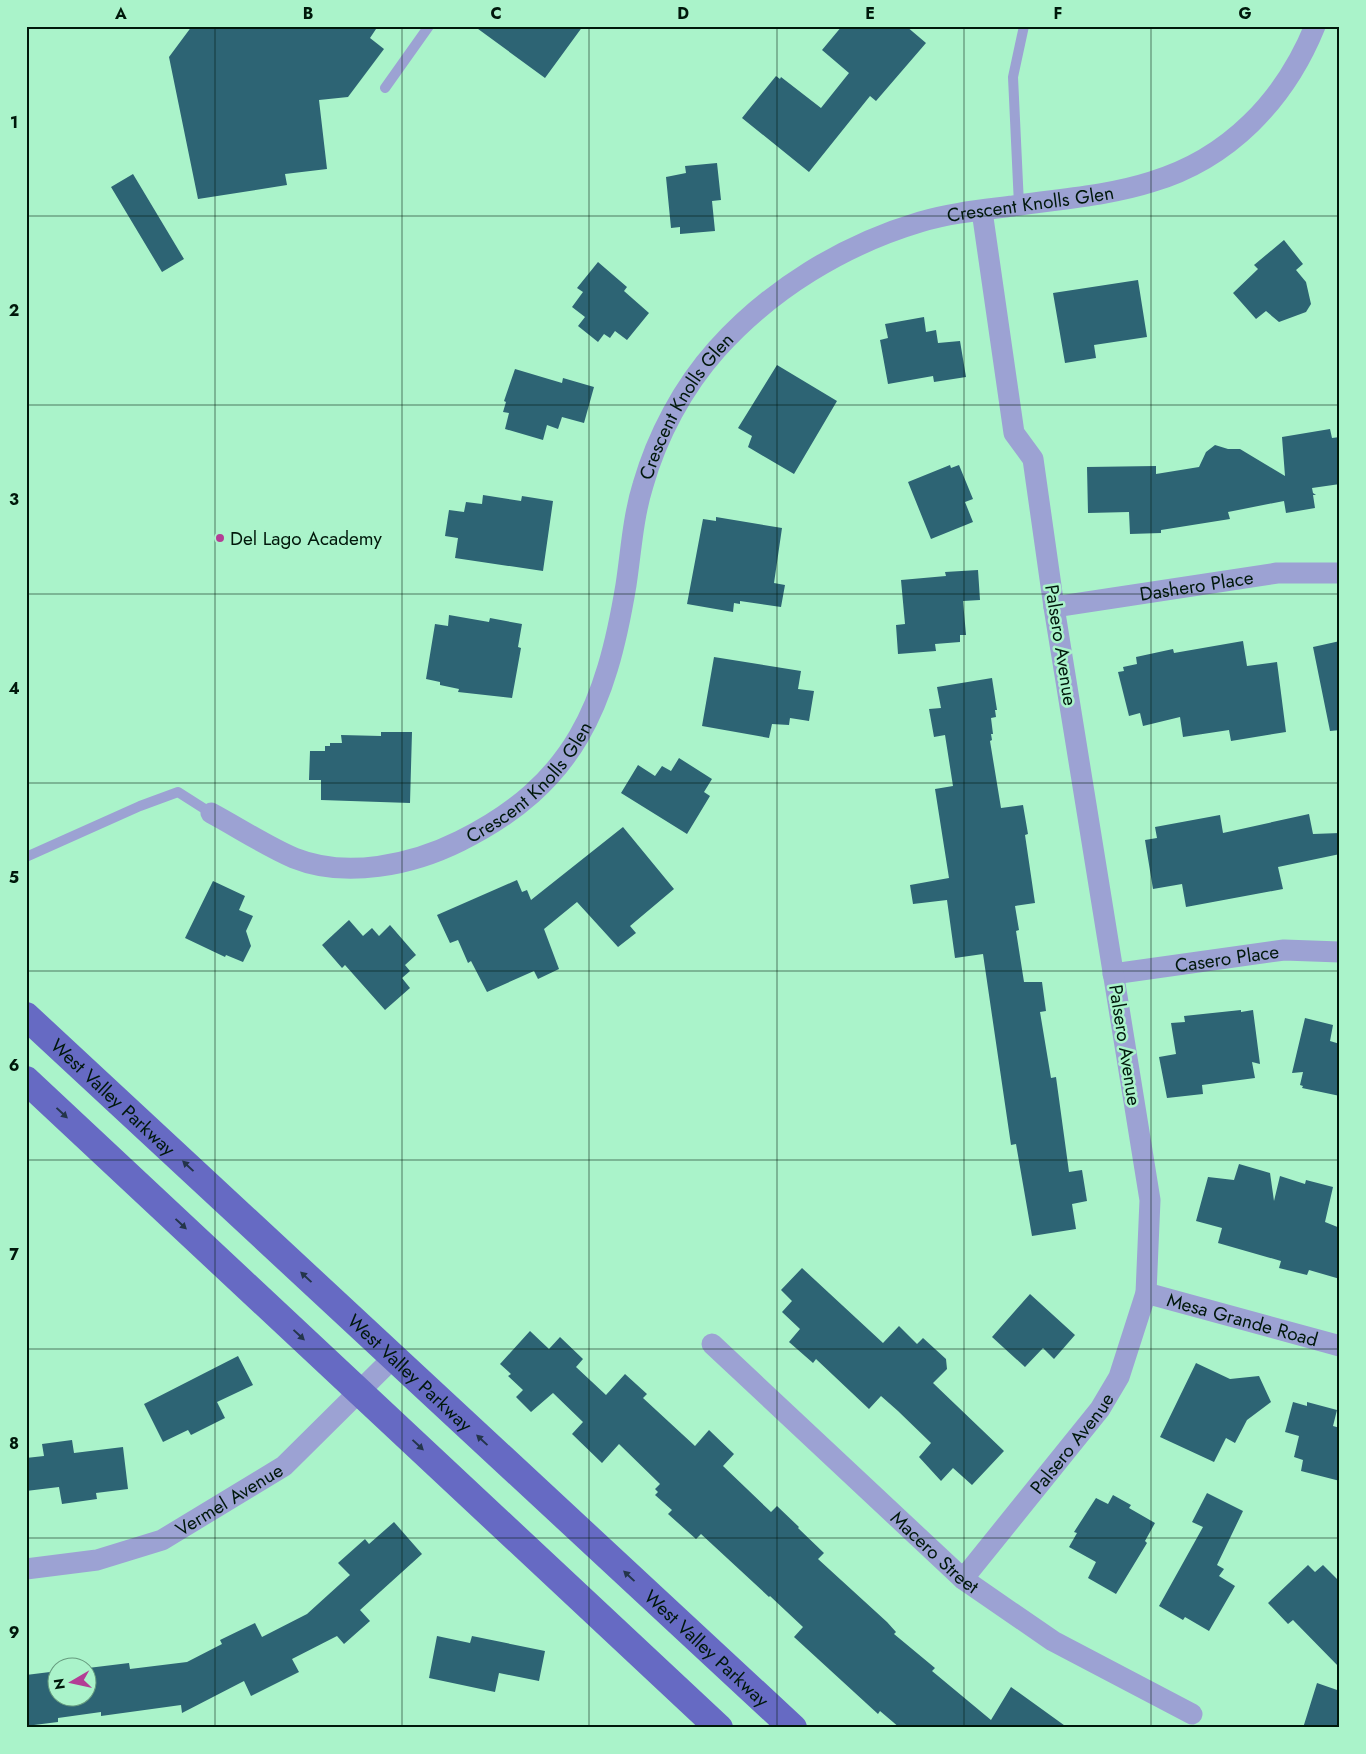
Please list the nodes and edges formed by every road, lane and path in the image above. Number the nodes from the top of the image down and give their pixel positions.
1 (429, 26) edge
2 (1024, 26) edge
3 (1315, 26) edge
4 (385, 88) dead end
5 (1019, 205) junction
6 (982, 210) junction
7 (1340, 573) edge
8 (1054, 607) junction
9 (211, 813) joint
10 (26, 857) edge
11 (1340, 952) edge
12 (1114, 974) junction
13 (26, 1016) edge
14 (26, 1080) edge
15 (1146, 1293) junction
16 (712, 1344) dead end
17 (1340, 1346) edge
18 (393, 1358) junction
19 (360, 1391) junction
20 (26, 1569) edge
21 (963, 1579) junction
22 (1192, 1714) dead end
23 (720, 1728) edge
24 (793, 1728) edge

1 - 4 lane
2 - 5 lane
3 - 5 street, Crescent Knolls Glen
5 - 6 street, Crescent Knolls Glen
6 - 8 street, Palsero Avenue
6 - 9 street, Crescent Knolls Glen
7 - 8 street, Dashero Place
8 - 12 street, Palsero Avenue
9 - 10 lane
11 - 12 street, Casero Place
12 - 15 street, Palsero Avenue
18 -> 13 main road, West Valley Parkway
14 -> 19 main road
15 - 17 street, Mesa Grande Road
15 - 21 street, Palsero Avenue
16 - 21 street, Macero Street
18 - 19 street, Vermel Avenue
24 -> 18 main road, West Valley Parkway
19 - 20 street, Vermel Avenue
19 -> 23 main road
21 - 22 street, Macero Street

